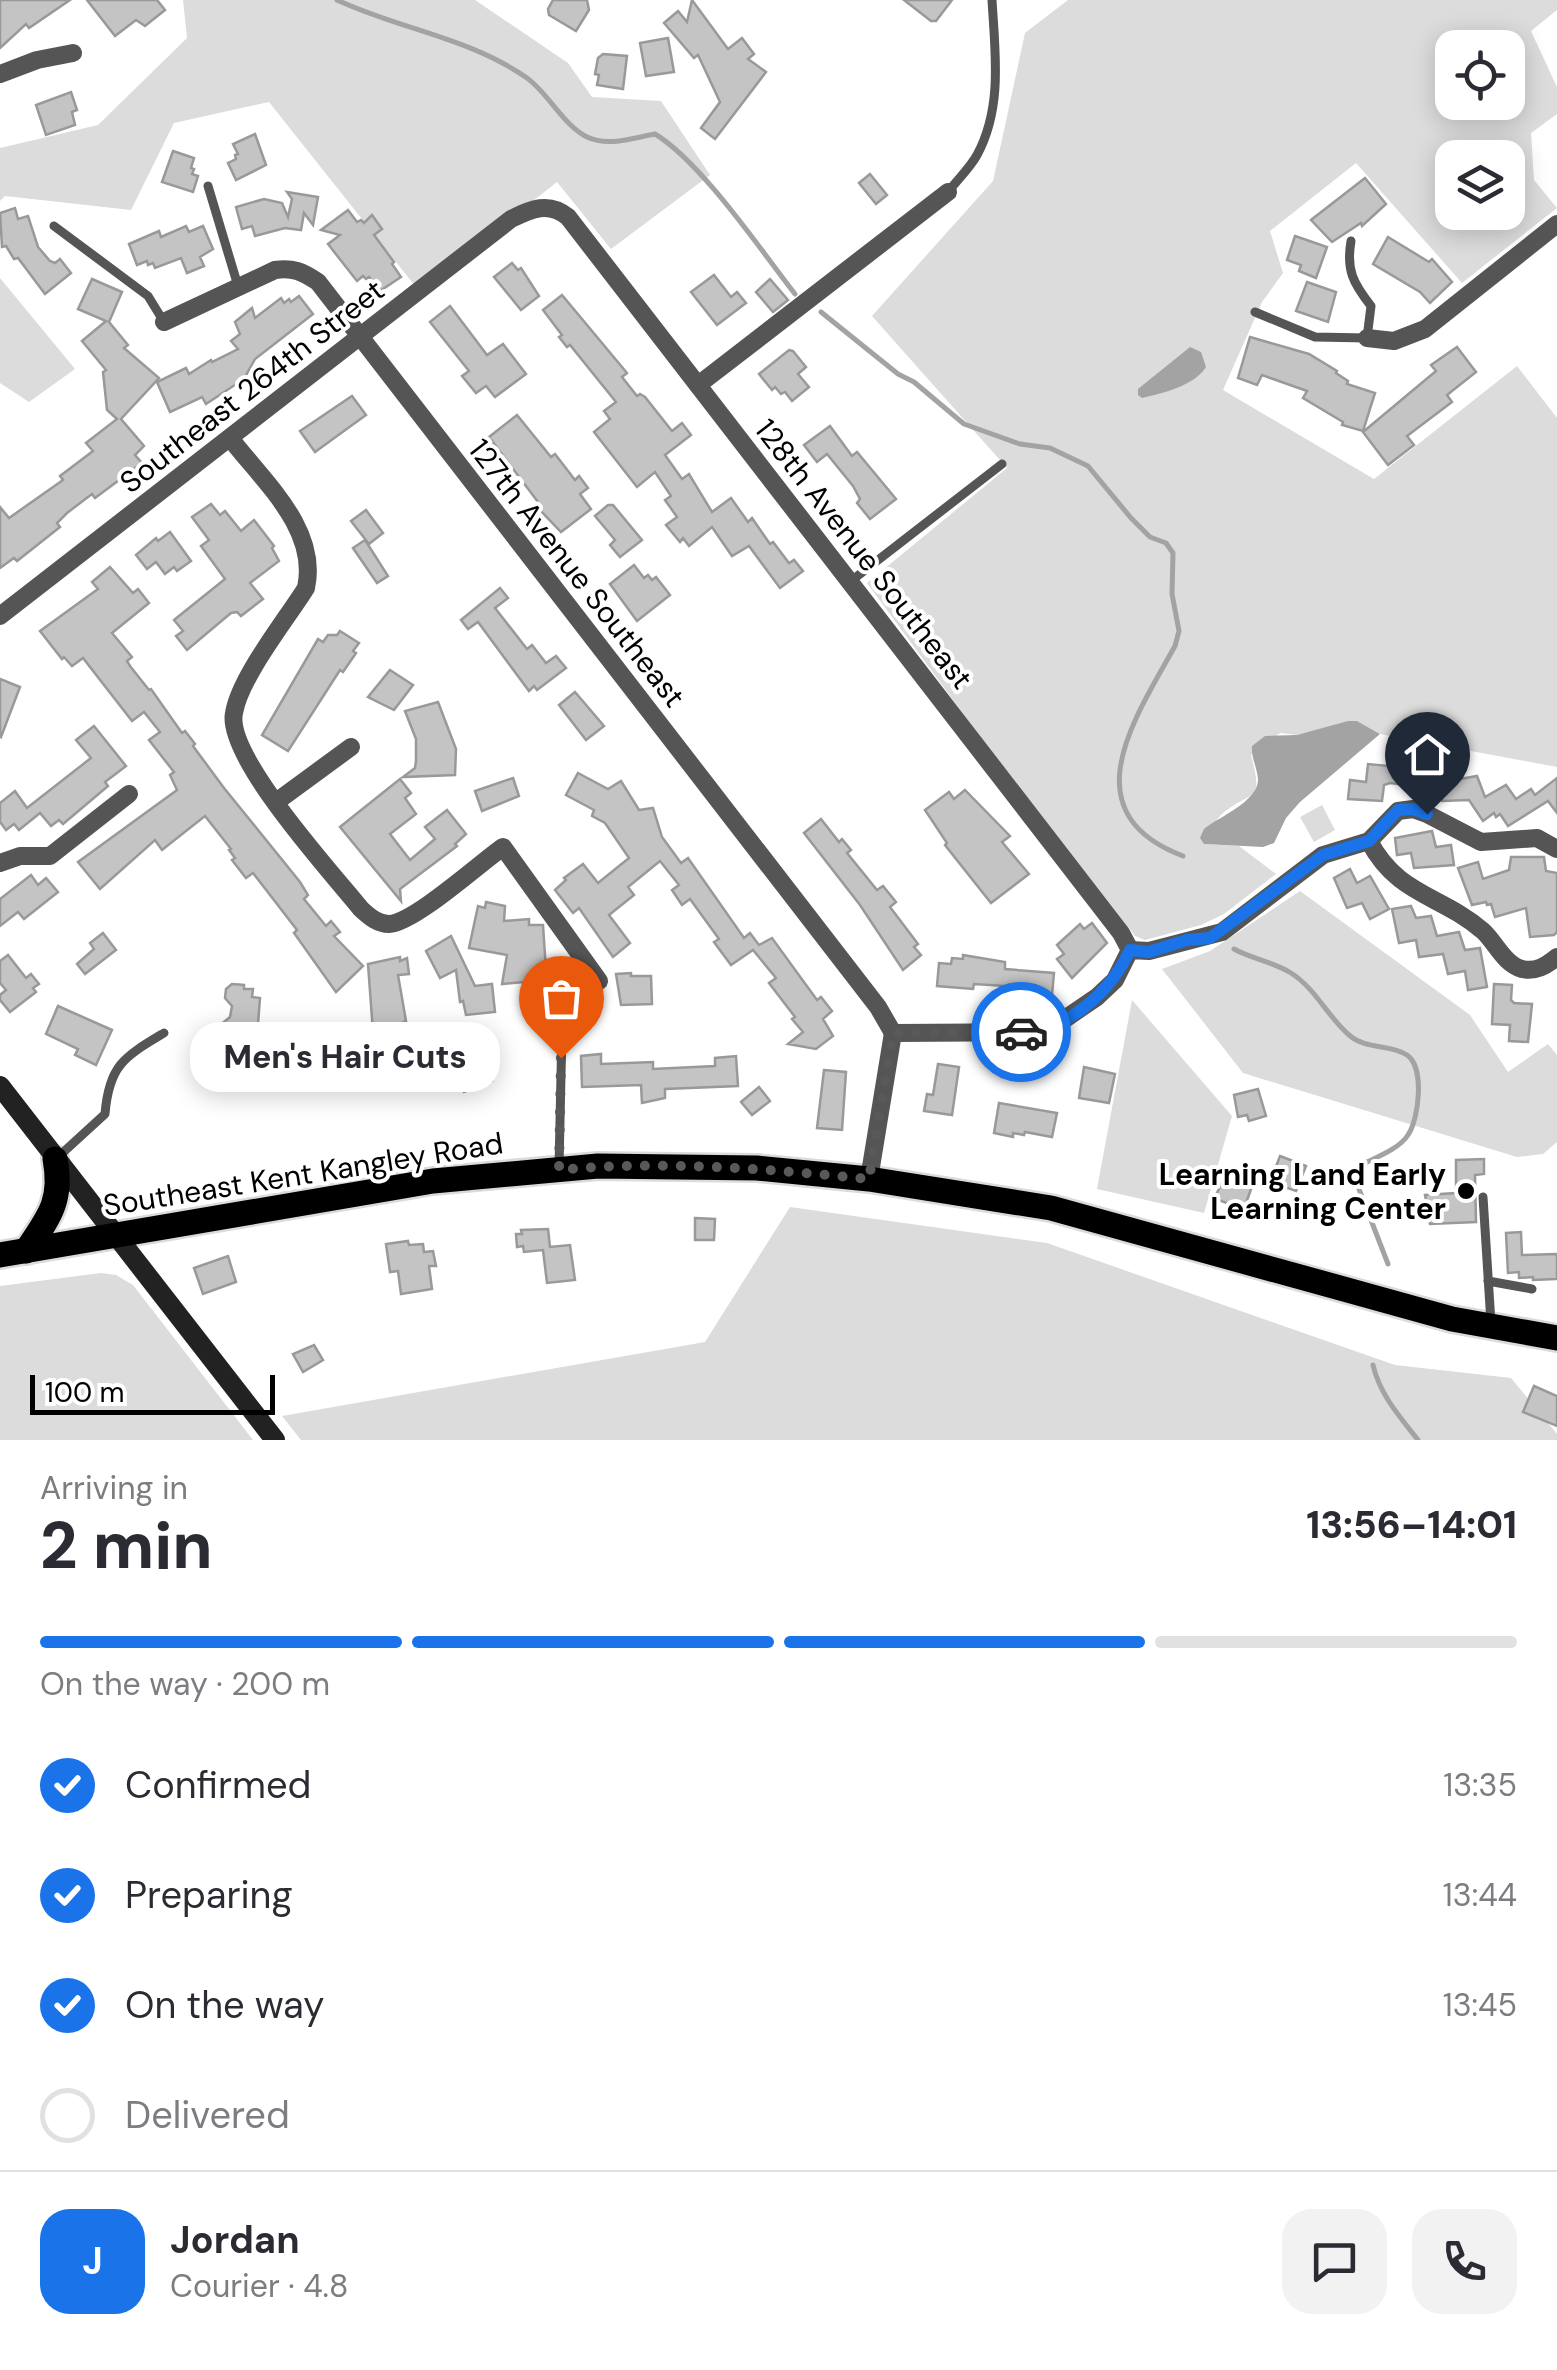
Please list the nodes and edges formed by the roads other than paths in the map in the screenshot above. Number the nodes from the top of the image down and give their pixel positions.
1 (992, 0) edge
2 (73, 53) dead end
3 (0, 74) edge
4 (208, 186) dead end
5 (948, 192) joint
6 (542, 207) joint
7 (1557, 224) edge
8 (54, 226) dead end
9 (1351, 241) dead end
10 (238, 286) junction
11 (1255, 312) dead end
12 (164, 322) joint
13 (360, 338) junction
14 (1367, 338) junction
15 (698, 385) junction
16 (230, 438) junction
17 (1002, 464) dead end
18 (851, 581) junction
19 (0, 616) edge
20 (350, 746) dead end
21 (129, 794) dead end
22 (276, 802) junction
23 (1369, 841) junction
24 (1557, 849) edge
25 (0, 863) edge
26 (1130, 950) junction
27 (1557, 957) edge
28 (599, 981) dead end
29 (562, 1029) dead end
30 (164, 1033) dead end
31 (893, 1033) junction
32 (0, 1086) edge
33 (56, 1159) junction
34 (559, 1170) junction
35 (869, 1179) junction
36 (1482, 1197) dead end
37 (114, 1236) junction
38 (26, 1251) junction
39 (0, 1256) edge
40 (1488, 1280) junction
41 (1532, 1289) dead end
42 (1491, 1326) junction
43 (1557, 1338) edge
44 (275, 1440) edge

1 - 5 lane
2 - 3 street
4 - 10 lane
5 - 15 street
6 - 13 street, Southeast 264th Street
6 - 15 street, 128th Avenue Southeast
7 - 14 street
8 - 12 lane
9 - 14 lane
10 - 12 street, 127th Avenue Southeast
10 - 13 street, 127th Avenue Southeast
11 - 14 lane
13 - 16 street, Southeast 264th Street
13 - 31 street, 127th Avenue Southeast
15 - 18 street, 128th Avenue Southeast
16 - 19 street, Southeast 264th Street
16 - 22 street
17 - 18 lane
18 - 26 street, 128th Avenue Southeast
20 - 22 street
21 - 25 street
22 - 28 street
23 - 24 street
23 - 26 street
23 - 27 street
26 - 31 street
29 - 34 lane
30 - 33 lane
31 - 35 street
32 - 33 street
33 - 37 street
33 - 38 main road
34 - 35 main road, Southeast Kent Kangley Road
34 - 37 main road, Southeast Kent Kangley Road
35 - 42 main road, Southeast Kent Kangley Road
36 - 40 lane
37 - 38 main road, Southeast Kent Kangley Road
37 - 44 street
38 - 39 main road, Southeast Kent Kangley Road
40 - 41 lane
40 - 42 lane
42 - 43 main road, Southeast Kent Kangley Road

